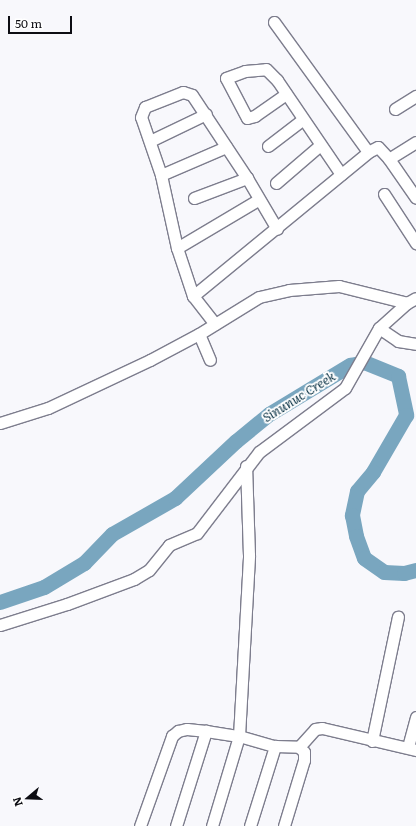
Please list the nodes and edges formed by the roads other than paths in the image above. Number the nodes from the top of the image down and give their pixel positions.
1 (274, 22) dead end
2 (286, 94) junction
3 (416, 96) edge
4 (395, 109) dead end
5 (206, 114) junction
6 (302, 120) junction
7 (150, 140) junction
8 (416, 142) edge
9 (268, 146) dead end
10 (319, 146) junction
11 (226, 147) junction
12 (368, 152) junction
13 (389, 159) junction
14 (341, 174) junction
15 (161, 175) junction
16 (247, 178) junction
17 (276, 183) dead end
18 (384, 194) dead end
19 (415, 194) edge
20 (194, 198) dead end
21 (258, 200) junction
22 (277, 228) junction
23 (416, 244) edge
24 (177, 248) junction
25 (193, 296) junction
26 (412, 300) edge
27 (215, 324) junction
28 (379, 328) junction
29 (199, 334) junction
30 (416, 344) edge
31 (210, 360) dead end
32 (0, 423) edge
33 (246, 466) junction
34 (398, 617) dead end
35 (0, 625) edge
36 (416, 717) edge
37 (206, 731) junction
38 (239, 736) junction
39 (372, 741) junction
40 (275, 746) junction
41 (299, 747) junction
42 (412, 749) edge
43 (140, 826) edge
44 (176, 826) edge
45 (212, 826) edge
46 (250, 826) edge
47 (284, 826) edge

1 - 12 street
2 - 2 street
2 - 6 street
3 - 4 street
5 - 7 street
5 - 7 street
5 - 11 street
6 - 9 street
6 - 10 street
7 - 15 street
8 - 13 street
10 - 14 street
10 - 17 street
11 - 15 street
11 - 16 street
12 - 13 street
12 - 14 street
13 - 19 street
14 - 22 street
15 - 24 street
16 - 20 street
16 - 21 street
18 - 23 street
21 - 22 street
21 - 24 street
22 - 25 street
24 - 25 street
25 - 27 street
26 - 27 street
26 - 28 street
27 - 29 street
28 - 30 street
28 - 33 street
29 - 31 street
29 - 32 street
33 - 35 street
33 - 38 street
34 - 39 street
36 - 42 street
37 - 38 street
37 - 43 street
37 - 44 street
38 - 40 street
38 - 45 street
39 - 41 street
39 - 42 street
40 - 41 street
40 - 46 street
41 - 47 street

